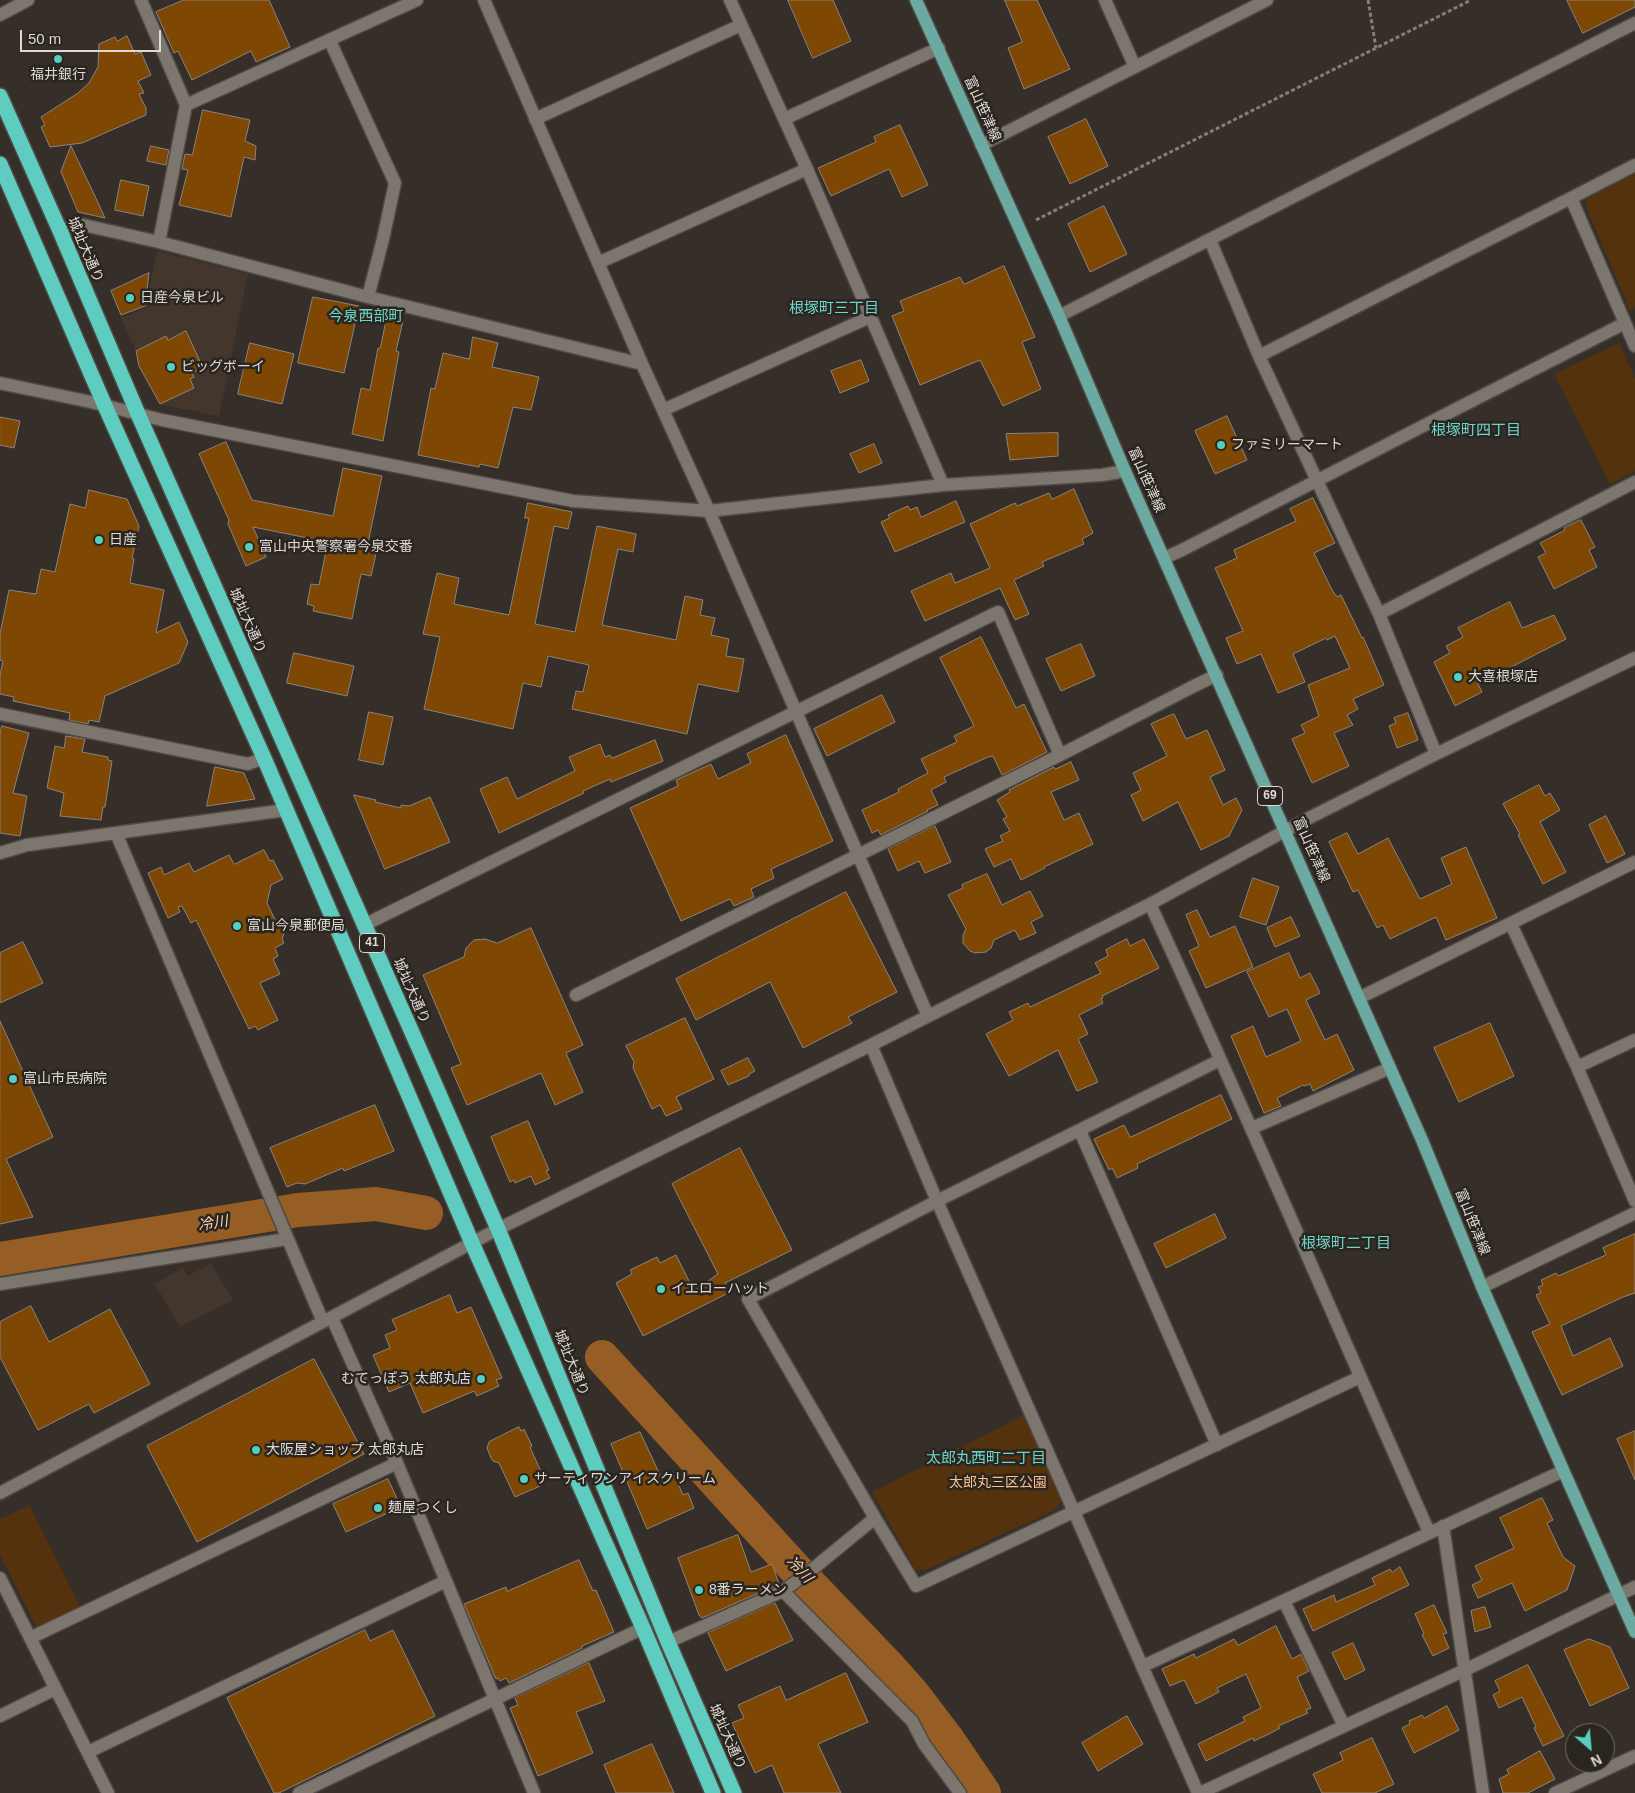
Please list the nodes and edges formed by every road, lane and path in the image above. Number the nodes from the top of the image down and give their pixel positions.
1 (28, 0) edge
2 (141, 0) edge
3 (417, 0) edge
4 (484, 0) edge
5 (730, 0) edge
6 (916, 0) edge
7 (1105, 0) edge
8 (1266, 0) edge
9 (1368, 0) edge
10 (1472, 0) edge
11 (1243, 5) edge
12 (0, 15) edge
13 (1635, 23) edge
14 (741, 25) junction
15 (330, 41) junction
16 (939, 48) junction
17 (1376, 48) junction
18 (1135, 67) junction
19 (0, 96) edge
20 (186, 105) junction
21 (535, 119) junction
22 (784, 119) junction
23 (981, 145) junction
24 (0, 164) edge
25 (1635, 165) edge
26 (807, 169) junction
27 (1571, 198) junction
28 (1036, 220) dead end
29 (60, 231) junction
30 (1210, 240) junction
31 (159, 242) junction
32 (598, 263) junction
33 (368, 296) junction
34 (1059, 316) junction
35 (870, 317) junction
36 (1625, 324) junction
37 (1635, 346) edge
38 (1259, 356) junction
39 (642, 364) junction
40 (0, 383) edge
41 (105, 406) junction
42 (662, 410) junction
43 (138, 414) junction
44 (1125, 471) junction
45 (1316, 482) junction
46 (1635, 482) edge
47 (943, 485) junction
48 (709, 511) junction
49 (1164, 558) junction
50 (1379, 614) junction
51 (1635, 658) edge
52 (1216, 676) junction
53 (795, 712) junction
54 (0, 714) edge
55 (1436, 754) junction
56 (1060, 756) junction
57 (264, 758) junction
58 (286, 810) junction
59 (1285, 830) junction
60 (116, 833) junction
61 (0, 853) edge
62 (858, 855) junction
63 (1635, 862) edge
64 (1150, 904) junction
65 (1510, 924) junction
66 (364, 925) junction
67 (576, 995) dead end
68 (1359, 998) junction
69 (928, 1016) junction
70 (1635, 1040) edge
71 (871, 1045) junction
72 (1220, 1060) junction
73 (1577, 1067) junction
74 (1390, 1068) junction
75 (1252, 1128) junction
76 (1080, 1131) junction
77 (937, 1201) junction
78 (1635, 1201) edge
79 (1635, 1213) edge
80 (498, 1229) junction
81 (287, 1239) junction
82 (472, 1243) junction
83 (0, 1284) edge
84 (1482, 1287) junction
85 (328, 1320) junction
86 (1360, 1378) junction
87 (1217, 1445) junction
88 (397, 1463) junction
89 (1563, 1471) junction
90 (0, 1493) edge
91 (1074, 1511) junction
92 (875, 1518) junction
93 (1443, 1526) junction
94 (1430, 1532) junction
95 (0, 1578) edge
96 (446, 1581) junction
97 (1635, 1587) edge
98 (783, 1591) junction
99 (1619, 1594) junction
100 (1284, 1601) junction
101 (643, 1628) junction
102 (1635, 1632) edge
103 (30, 1638) junction
104 (668, 1642) junction
105 (1143, 1666) junction
106 (1465, 1670) junction
107 (56, 1689) junction
108 (495, 1699) junction
109 (0, 1716) edge
110 (1344, 1726) junction
111 (88, 1752) junction
112 (1635, 1756) edge
113 (1580, 1788) edge
114 (108, 1793) edge
115 (299, 1793) edge
116 (534, 1793) edge
117 (713, 1793) edge
118 (734, 1793) edge
119 (960, 1793) edge
120 (1199, 1793) edge
121 (1483, 1793) edge
122 (1555, 1793) edge

1 - 12 street
2 - 20 street
3 - 15 street
4 - 21 street
5 - 14 street
6 - 16 main road, 富山笹津線 / 69
7 - 18 street
8 - 11 street
9 - 17 path
10 - 17 path
11 - 18 street
13 - 30 street
14 - 21 street
14 - 22 street
15 - 20 street
15 - 33 street
16 - 22 street
16 - 23 main road, 富山笹津線 / 69
17 - 28 path
18 - 23 street
19 - 29 highway, 城址大通り / 41
20 - 31 street
21 - 32 street
22 - 26 street
23 - 34 main road, 富山笹津線 / 69
24 - 41 highway, 41
25 - 27 street
26 - 32 street
26 - 35 street
27 - 36 street
27 - 38 street
29 - 31 street
29 - 43 highway, 城址大通り / 41
30 - 34 street
30 - 38 street
31 - 33 street
32 - 39 street
33 - 39 street
34 - 44 main road, 富山笹津線 / 69
35 - 42 street
35 - 47 street
36 - 37 street
36 - 45 street
38 - 45 street
39 - 42 street
40 - 41 street
41 - 43 street
41 - 57 highway, 41
42 - 48 street
43 - 48 street
43 - 66 highway, 城址大通り / 41
44 - 47 street
44 - 49 main road, 富山笹津線 / 69
45 - 49 street
45 - 50 street
46 - 50 street
47 - 48 street
48 - 53 street
49 - 52 main road, 富山笹津線 / 69
50 - 55 street
51 - 55 street
52 - 56 street
52 - 59 main road, 富山笹津線 / 69
53 - 56 street
53 - 62 street
53 - 66 street
54 - 57 street
55 - 59 street
56 - 62 street
57 - 58 highway, 41
58 - 60 street
58 - 82 highway, 41
59 - 64 street
59 - 68 main road, 富山笹津線 / 69
60 - 61 street
60 - 81 street
62 - 67 street
62 - 69 street
63 - 65 street
64 - 69 street
64 - 72 street
65 - 68 street
65 - 73 street
66 - 80 highway, 城址大通り / 41
68 - 74 main road, 富山笹津線 / 69
69 - 71 street
70 - 73 street
71 - 77 street
71 - 80 street
72 - 75 street
72 - 76 street
73 - 78 street
74 - 75 street
74 - 84 main road, 富山笹津線 / 69
75 - 86 street
76 - 77 street
76 - 87 street
77 - 91 street
77 - 92 street
79 - 84 street
80 - 82 street
80 - 104 highway, 城址大通り / 41
81 - 83 street
81 - 85 street
82 - 85 street
82 - 101 highway, 41
84 - 89 main road, 富山笹津線 / 69
85 - 88 street
85 - 90 street
86 - 87 street
86 - 94 street
87 - 91 street
88 - 96 street
88 - 103 street
89 - 93 street
89 - 99 main road, 富山笹津線 / 69
91 - 92 street
91 - 105 street
92 - 98 street
93 - 94 street
93 - 106 street
94 - 100 street
95 - 103 street
96 - 108 street
96 - 111 street
97 - 99 street
98 - 104 street
98 - 119 street
99 - 102 main road, 富山笹津線 / 69
99 - 106 street
100 - 105 street
100 - 110 street
101 - 108 street
101 - 117 highway, 41
103 - 107 street
104 - 118 highway, 城址大通り / 41
105 - 120 street
106 - 110 street
106 - 121 street
107 - 109 street
107 - 111 street
108 - 115 street
108 - 116 street
110 - 120 street
111 - 114 street
112 - 113 street
113 - 122 street

